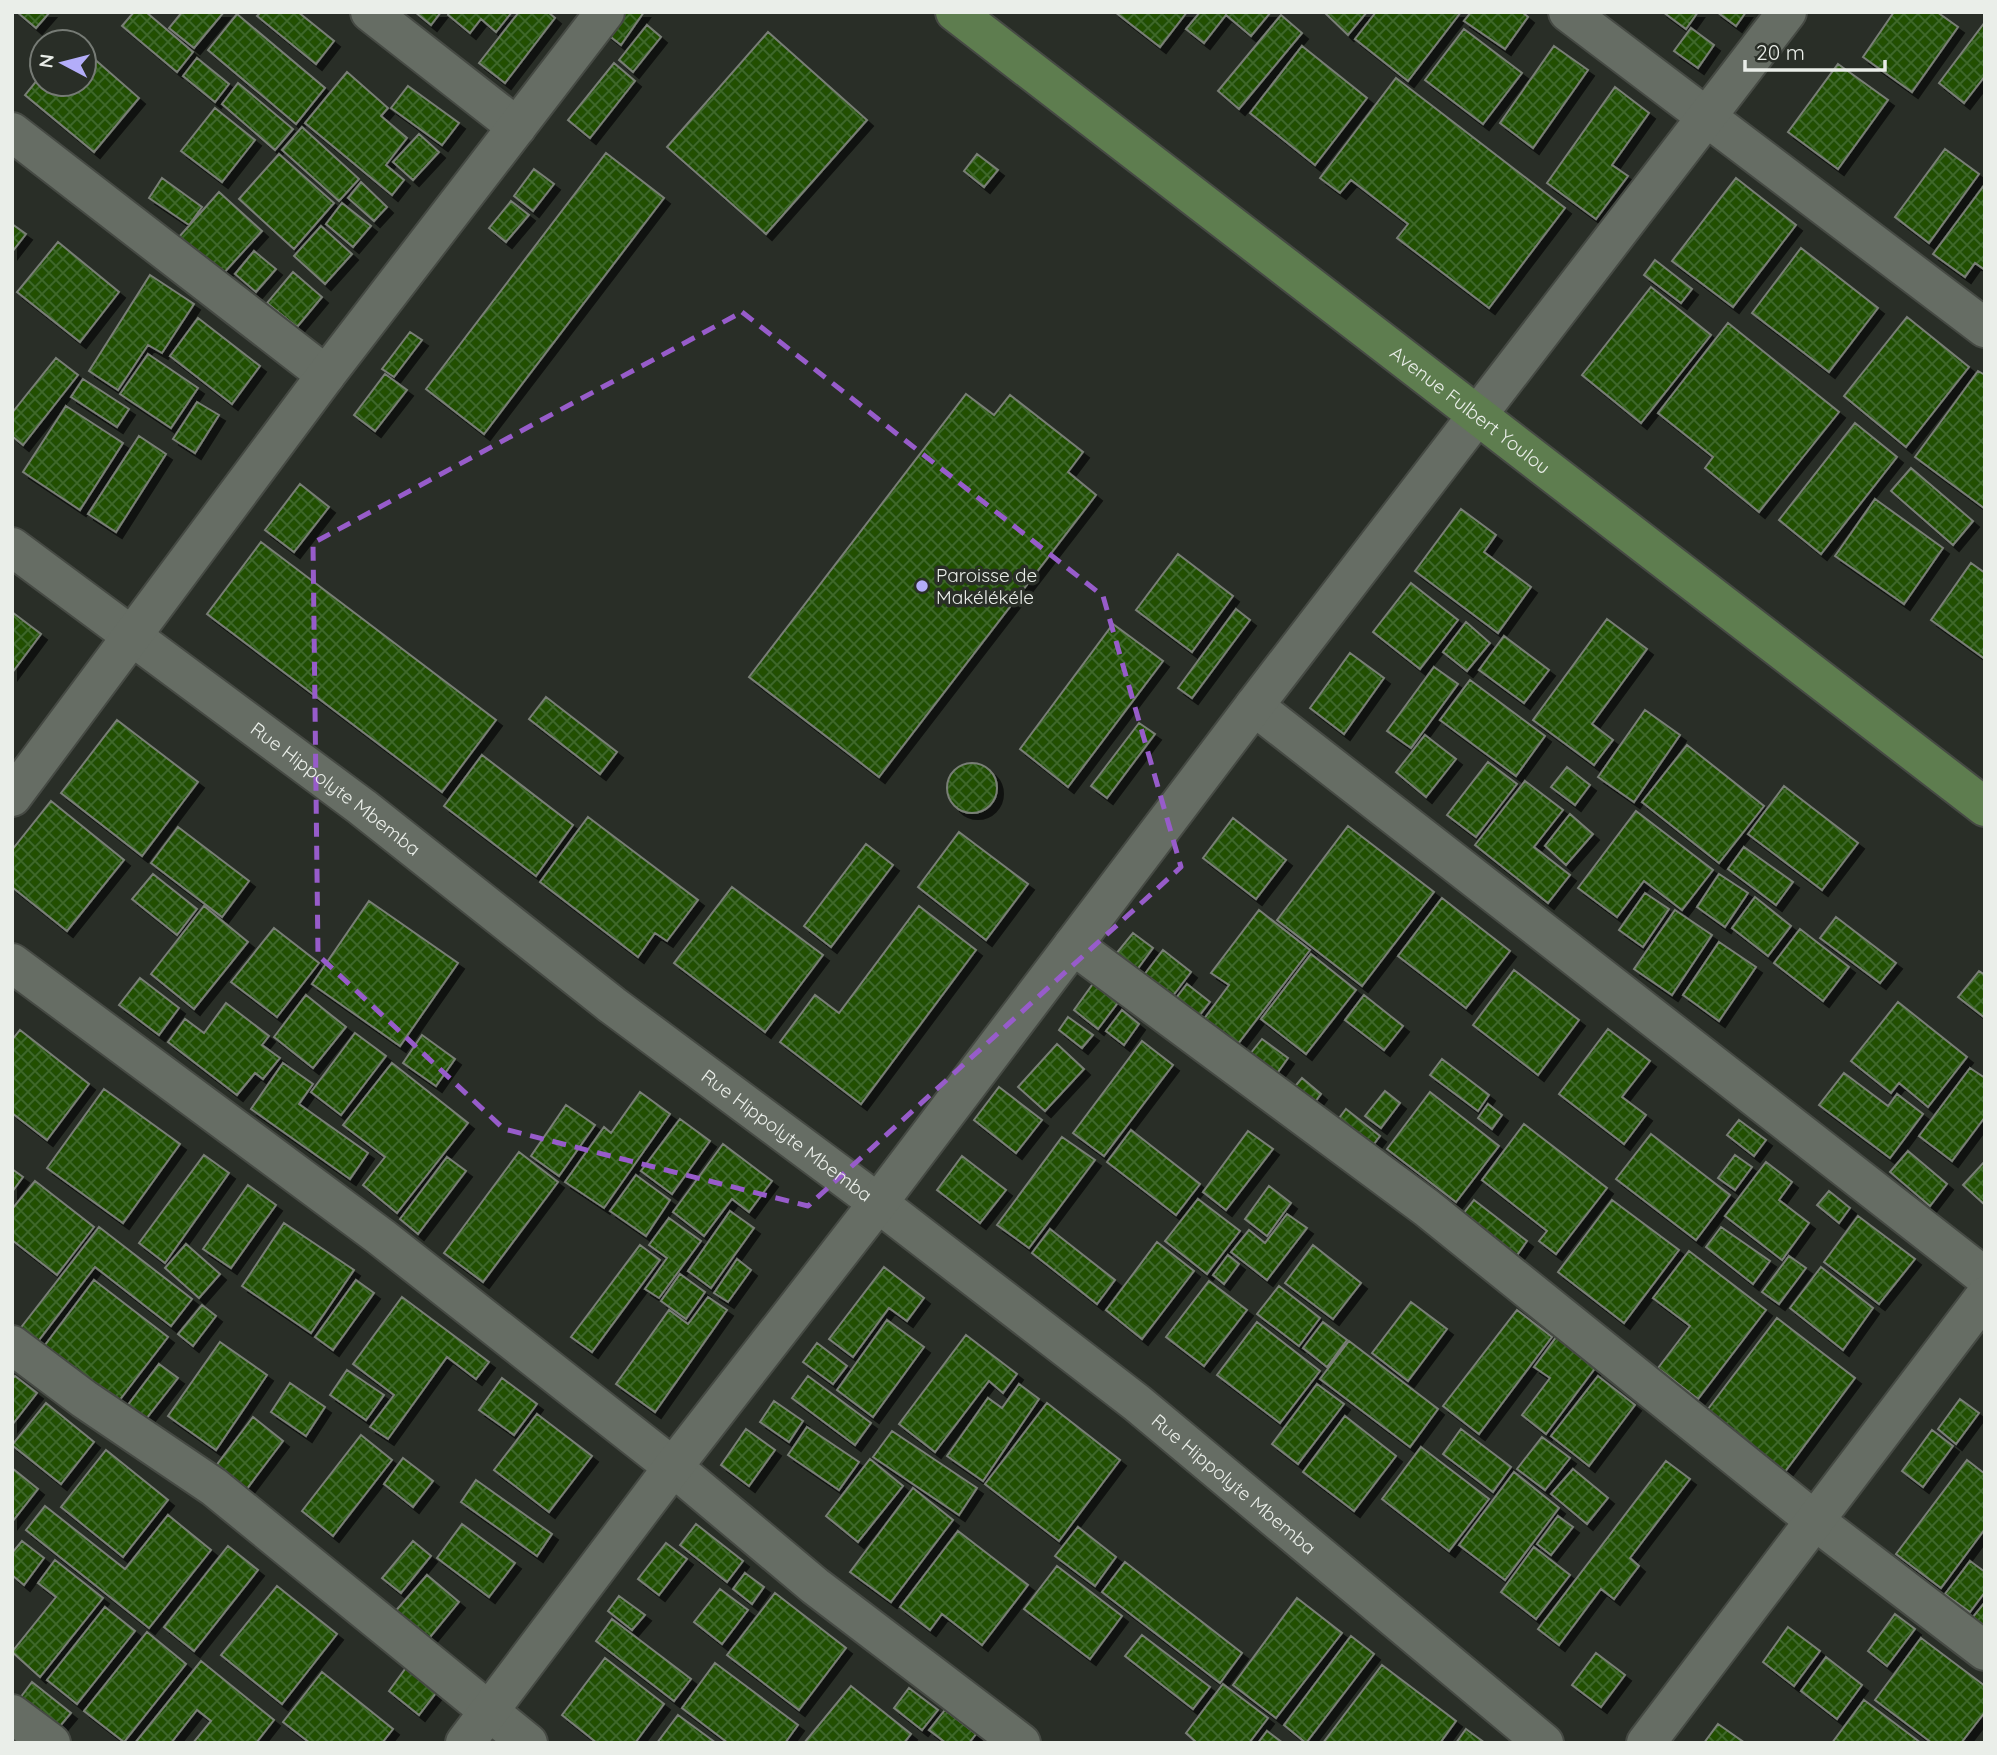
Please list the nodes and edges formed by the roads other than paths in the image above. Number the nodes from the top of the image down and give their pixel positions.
1 (370, 12) edge
2 (605, 12) edge
3 (955, 12) edge
4 (1568, 12) edge
5 (1787, 12) edge
6 (1707, 119) junction
7 (517, 127) junction
8 (12, 132) edge
9 (1985, 328) edge
10 (326, 375) junction
11 (1479, 415) junction
12 (12, 547) edge
13 (130, 636) junction
14 (1254, 706) junction
15 (12, 797) edge
16 (1985, 807) edge
17 (1073, 945) junction
18 (12, 963) edge
19 (878, 1203) junction
20 (1985, 1277) edge
21 (1985, 1296) edge
22 (12, 1345) edge
23 (673, 1467) junction
24 (1814, 1520) junction
25 (1985, 1651) edge
26 (488, 1713) junction
27 (12, 1714) edge
28 (51, 1743) edge
29 (465, 1743) edge
30 (528, 1743) edge
31 (1021, 1743) edge
32 (1544, 1743) edge
33 (1646, 1743) edge

1 - 7 street
2 - 7 street
3 - 11 main road, Avenue Fulbert Youlou
4 - 6 street
5 - 6 street
6 - 9 street
6 - 11 street
7 - 10 street
8 - 10 street
10 - 13 street
11 - 14 street
11 - 16 main road, Avenue Fulbert Youlou
12 - 13 street, Rue Hippolyte Mbemba
13 - 15 street
13 - 19 street, Rue Hippolyte Mbemba
14 - 17 street
14 - 20 street
17 - 19 street
17 - 24 street
18 - 23 street
19 - 23 street
19 - 32 street, Rue Hippolyte Mbemba
21 - 24 street
22 - 26 street
23 - 26 street
23 - 31 street
24 - 25 street
24 - 33 street
26 - 29 street
26 - 30 street
27 - 28 street

